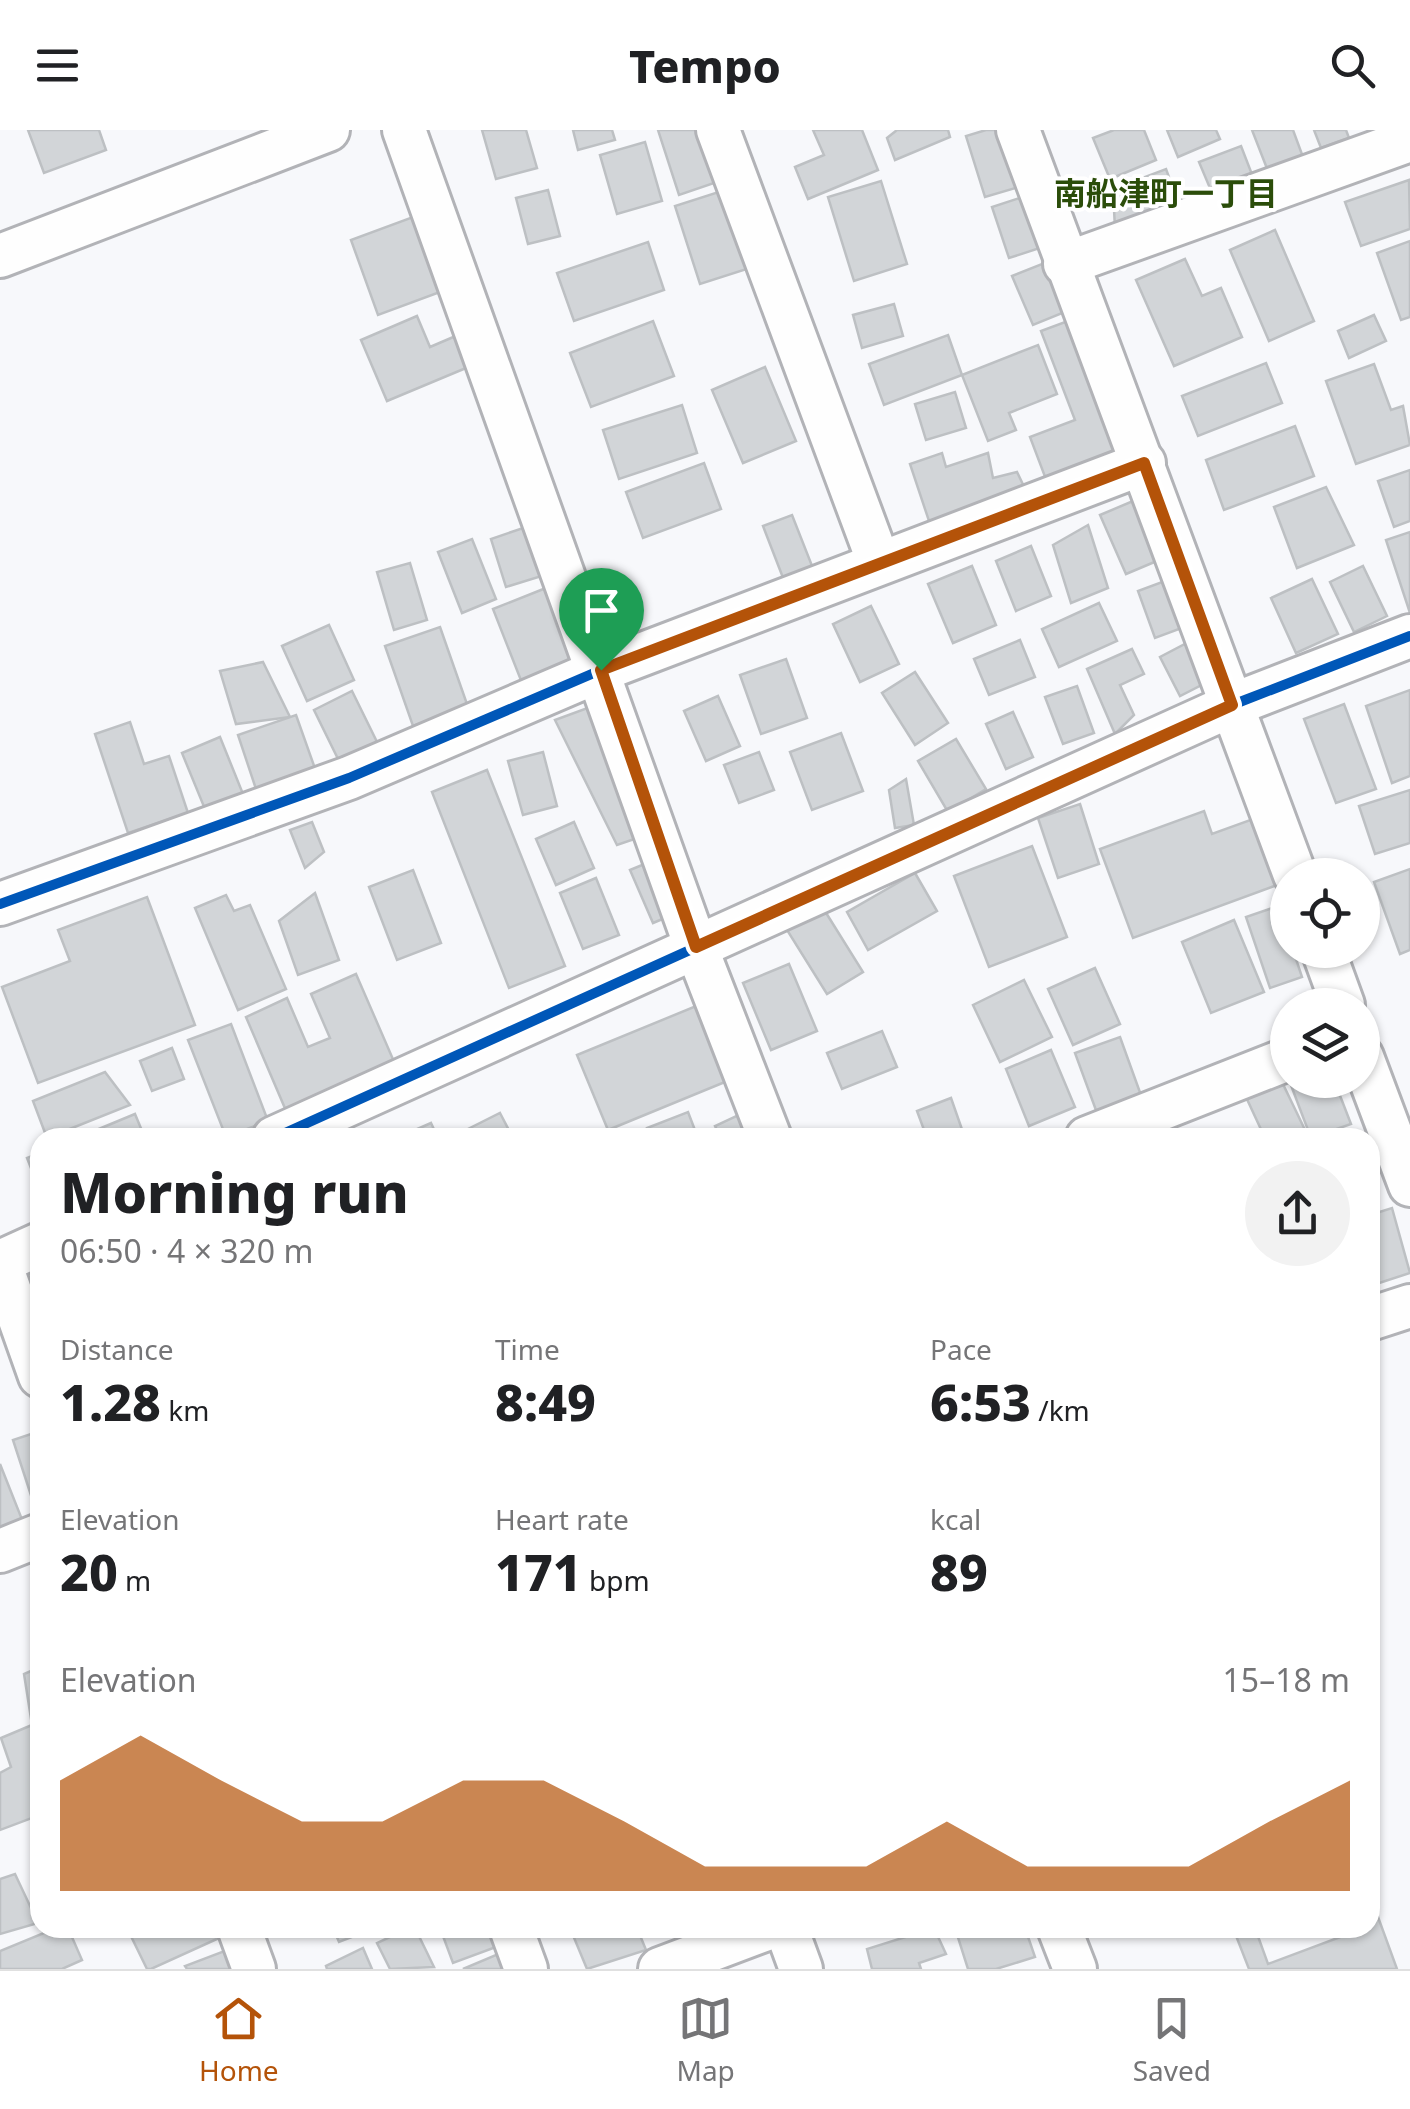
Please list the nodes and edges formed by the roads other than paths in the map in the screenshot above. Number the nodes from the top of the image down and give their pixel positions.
1 (328, 130) edge
2 (404, 130) edge
3 (718, 130) edge
4 (1018, 130) edge
5 (1409, 135) edge
6 (0, 256) edge
7 (1065, 264) junction
8 (1144, 463) junction
9 (879, 563) junction
10 (1410, 636) edge
11 (601, 670) junction
12 (1232, 705) junction
13 (1289, 858) edge
14 (0, 904) edge
15 (696, 947) junction
16 (1270, 1065) edge
17 (1377, 1098) edge
18 (296, 1128) edge
19 (766, 1128) edge
20 (1112, 1128) edge
21 (1410, 1185) edge
22 (30, 1249) edge
23 (0, 1263) edge
24 (1410, 1306) edge
25 (1380, 1316) edge
26 (30, 1348) edge
27 (30, 1539) edge
28 (0, 1551) edge
29 (243, 1938) edge
30 (515, 1938) edge
31 (742, 1938) edge
32 (790, 1938) edge
33 (1063, 1938) edge
34 (254, 1969) edge
35 (526, 1969) edge
36 (660, 1969) edge
37 (801, 1969) edge
38 (1074, 1969) edge

1 - 6 street
2 - 11 street
3 - 9 street
4 - 7 street
5 - 7 street
7 - 8 street
8 - 9 street
8 - 12 street
9 - 11 street
10 - 12 street
11 - 14 street
11 - 15 street
12 - 13 street
12 - 15 street
15 - 18 street
15 - 19 street
16 - 20 street
17 - 21 street
22 - 23 street
23 - 26 street
24 - 25 street
27 - 28 street
29 - 34 street
30 - 35 street
31 - 36 street
32 - 37 street
33 - 38 street

